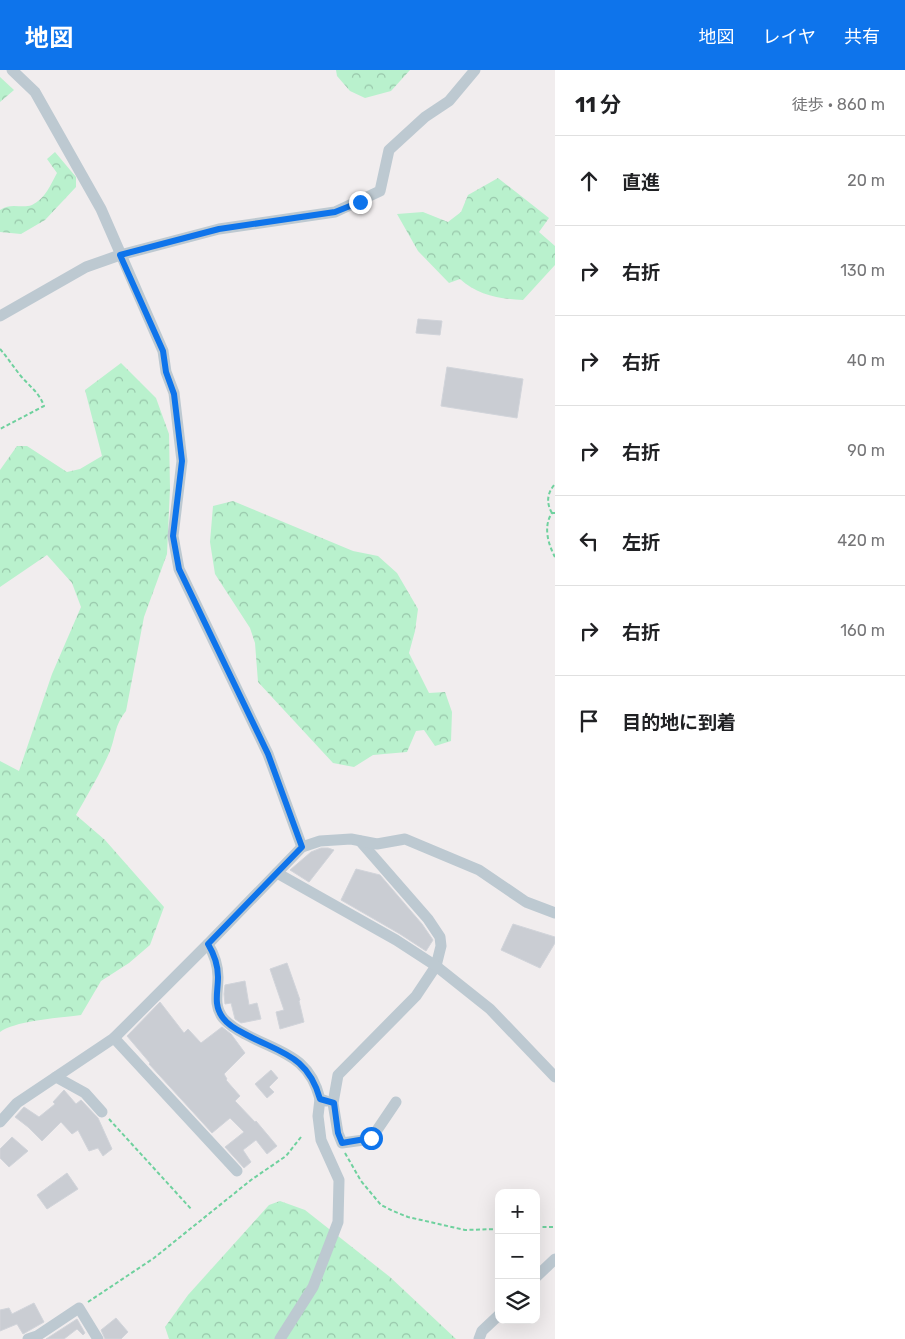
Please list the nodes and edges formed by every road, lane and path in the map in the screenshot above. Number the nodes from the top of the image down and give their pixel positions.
1 (12, 70) edge
2 (476, 70) edge
3 (120, 255) junction
4 (0, 316) edge
5 (0, 349) edge
6 (0, 429) edge
7 (555, 484) edge
8 (554, 513) edge
9 (555, 557) edge
10 (360, 841) junction
11 (302, 847) junction
12 (277, 873) junction
13 (555, 914) edge
14 (208, 944) junction
15 (436, 966) junction
16 (114, 1038) junction
17 (56, 1077) junction
18 (555, 1077) edge
19 (320, 1099) junction
20 (396, 1102) dead end
21 (334, 1103) junction
22 (102, 1112) joint
23 (0, 1122) edge
24 (301, 1137) dead end
25 (342, 1143) junction
26 (237, 1171) dead end
27 (192, 1210) dead end
28 (540, 1227) edge
29 (555, 1227) edge
30 (495, 1229) edge
31 (555, 1259) edge
32 (540, 1273) edge
33 (79, 1308) junction
34 (495, 1319) edge
35 (35, 1338) edge
36 (98, 1339) edge
37 (280, 1339) edge
38 (479, 1339) edge

1 - 3 street
2 - 3 street
3 - 4 street
3 - 11 street
5 - 6 path
7 - 8 path
8 - 9 path
10 - 11 street
10 - 13 street
10 - 15 street
11 - 12 street
12 - 14 street
12 - 15 street
14 - 16 street
14 - 19 street
15 - 18 street
15 - 21 street
16 - 17 street
16 - 26 street
17 - 22 street
17 - 23 street
19 - 21 street
19 - 37 street
20 - 25 street
21 - 25 street
22 - 27 path
24 - 33 path
25 - 30 path
28 - 29 path
31 - 32 street
33 - 35 street
33 - 36 street
34 - 38 street

